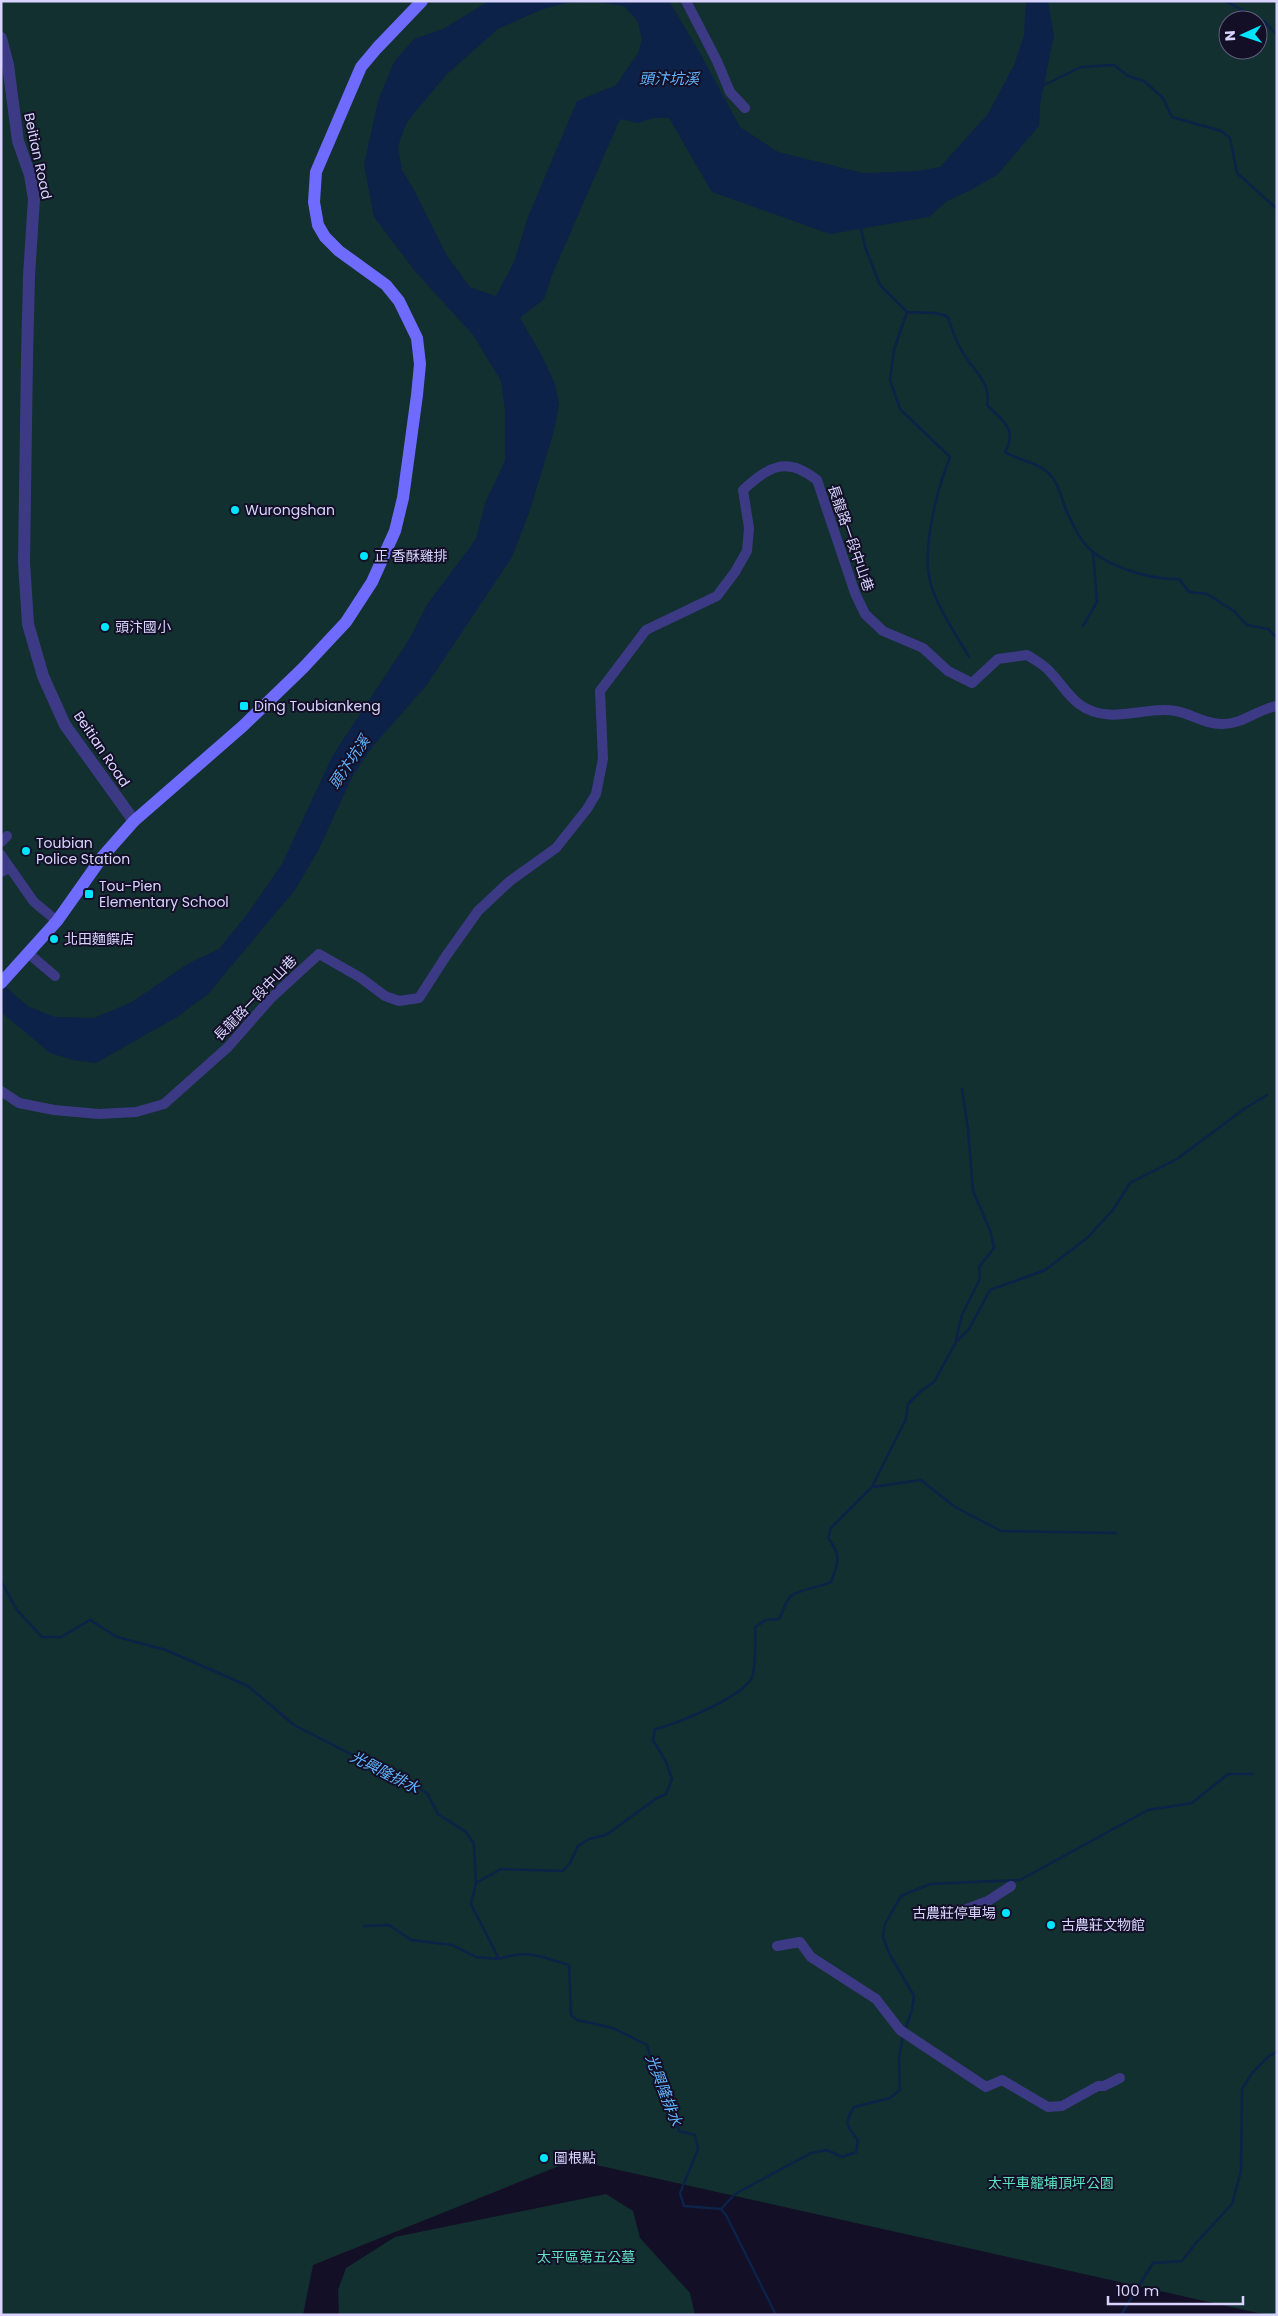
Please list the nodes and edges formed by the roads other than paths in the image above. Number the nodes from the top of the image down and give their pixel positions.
1 (422, 1) edge
2 (686, 1) edge
3 (1, 38) edge
4 (745, 108) dead end
5 (1277, 706) edge
6 (134, 822) junction
7 (1, 855) edge
8 (6, 870) edge
9 (57, 921) junction
10 (28, 952) junction
11 (55, 976) dead end
12 (1, 983) edge
13 (1, 1091) edge
14 (1010, 1886) dead end
15 (964, 1910) dead end
16 (777, 1946) dead end
17 (1120, 2078) dead end

1 - 6 main road
2 - 4 street
3 - 6 street, Beitian Road
5 - 13 street, 長龍路一段中山巷
6 - 9 main road
7 - 8 street
8 - 9 street
9 - 10 main road
10 - 11 street
10 - 12 main road
14 - 15 street
16 - 17 street

